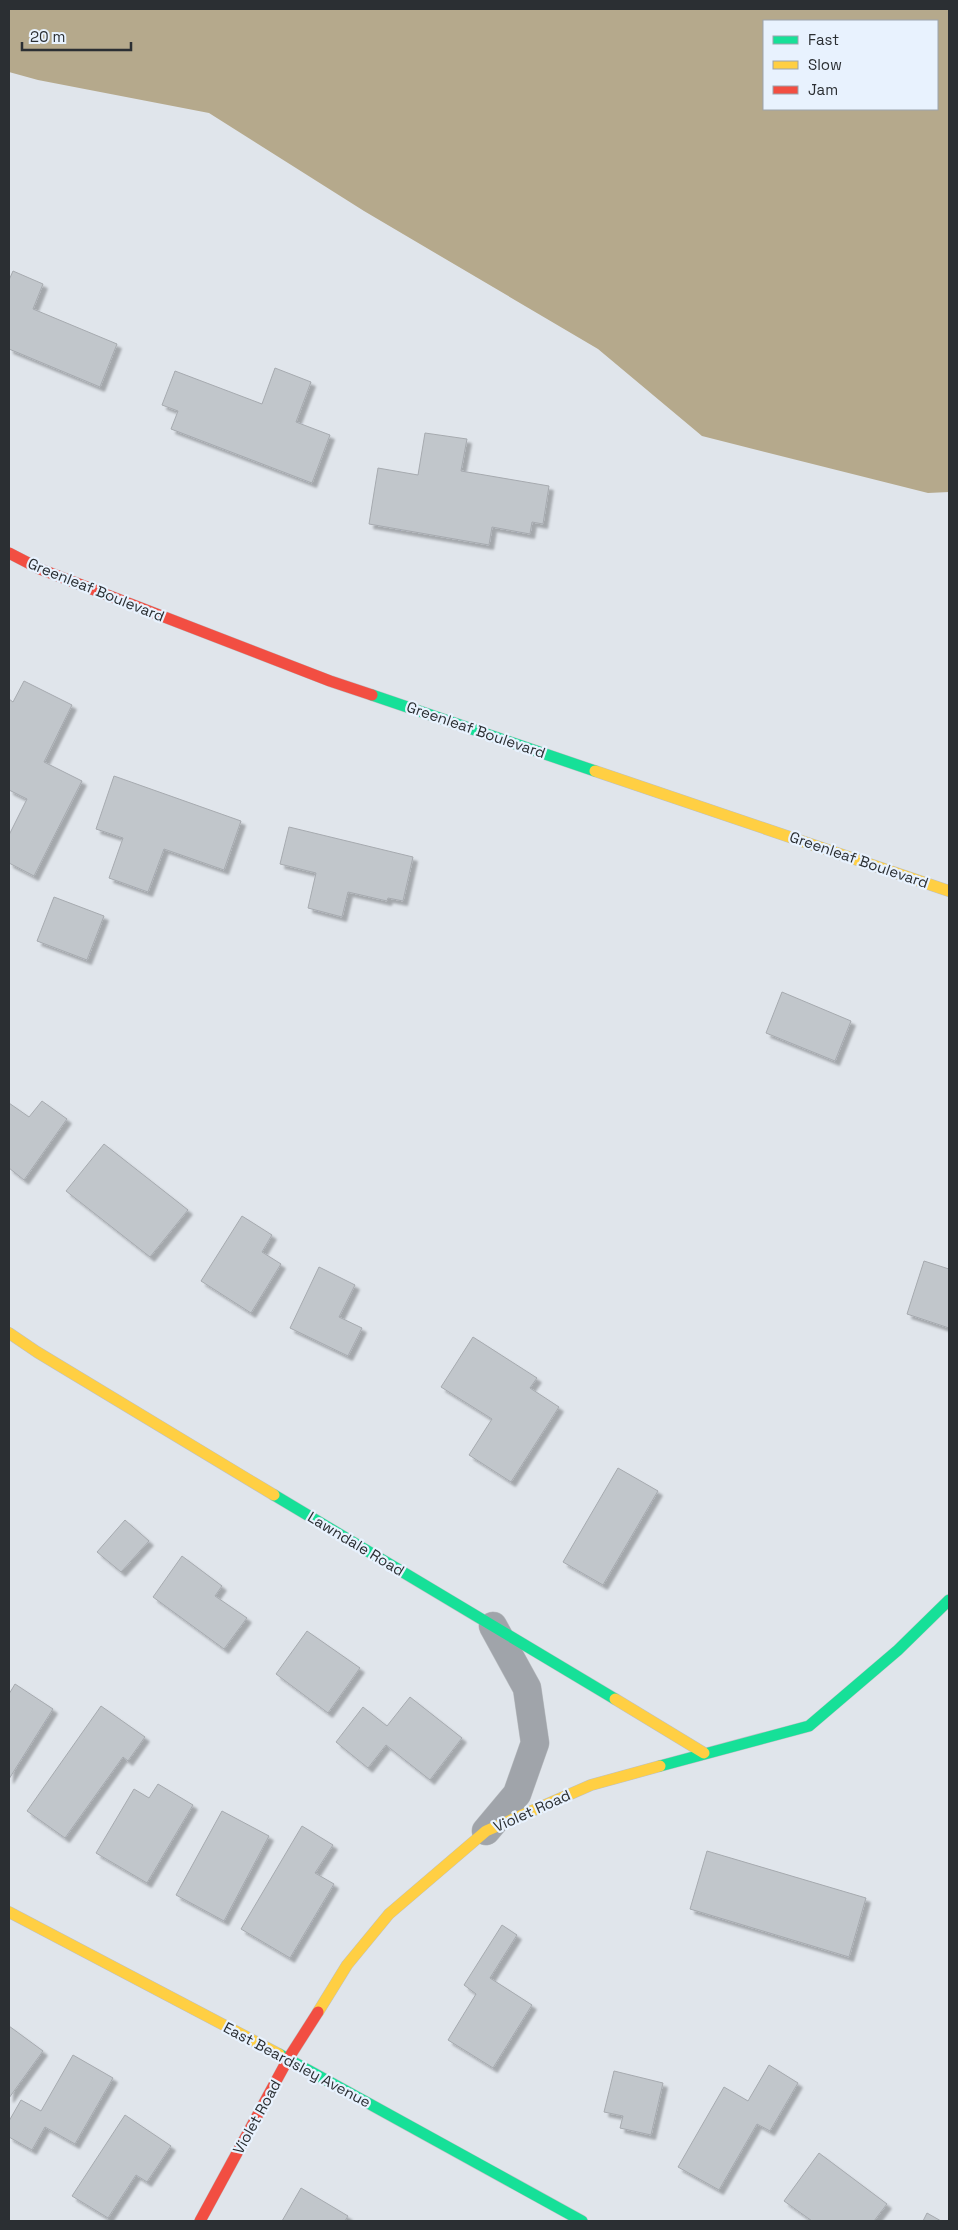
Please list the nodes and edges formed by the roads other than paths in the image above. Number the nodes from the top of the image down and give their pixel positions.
1 (9, 553) edge
2 (949, 891) edge
3 (9, 1333) edge
4 (949, 1600) edge
5 (493, 1626) junction
6 (704, 1753) junction
7 (486, 1831) junction
8 (9, 1912) edge
9 (288, 2059) junction
10 (200, 2221) edge
11 (582, 2221) edge

1 - 2 street, Greenleaf Boulevard
3 - 5 street, Lawndale Road
4 - 6 street, Violet Road
5 - 6 street, Lawndale Road
5 - 7 street
6 - 7 street, Violet Road
7 - 9 street, Violet Road
8 - 9 street, East Beardsley Avenue
9 - 10 street, Violet Road
9 - 11 street, East Beardsley Avenue

